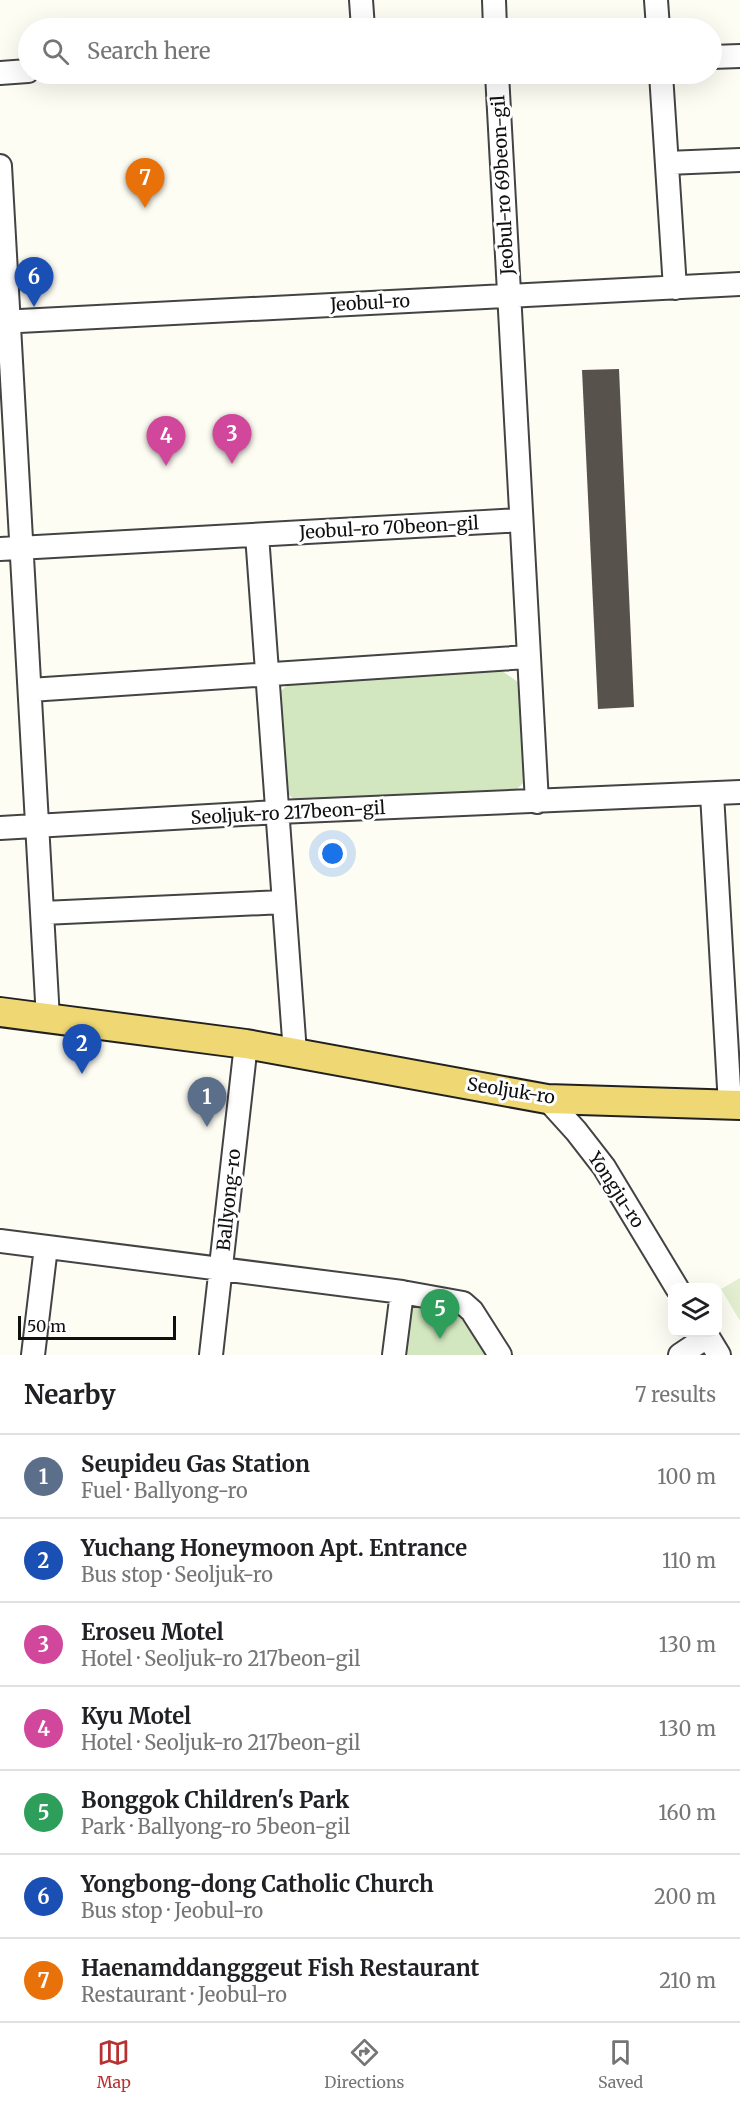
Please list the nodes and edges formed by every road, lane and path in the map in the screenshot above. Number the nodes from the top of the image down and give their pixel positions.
1 (361, 0) edge
2 (494, 0) edge
3 (656, 0) edge
4 (362, 18) edge
5 (495, 18) edge
6 (657, 18) edge
7 (740, 56) edge
8 (722, 57) edge
9 (18, 72) edge
10 (0, 73) edge
11 (498, 84) edge
12 (662, 84) edge
13 (740, 159) edge
14 (667, 163) junction
15 (0, 166) edge
16 (740, 284) edge
17 (675, 288) junction
18 (509, 296) junction
19 (5, 322) edge
20 (521, 520) junction
21 (257, 535) junction
22 (11, 548) edge
23 (528, 657) junction
24 (267, 674) junction
25 (30, 690) junction
26 (740, 792) edge
27 (712, 794) junction
28 (537, 802) junction
29 (278, 812) junction
30 (38, 826) junction
31 (0, 828) edge
32 (284, 902) junction
33 (43, 913) junction
34 (730, 929) edge
35 (0, 1012) edge
36 (48, 1019) junction
37 (246, 1044) junction
38 (296, 1053) junction
39 (547, 1099) junction
40 (735, 1105) edge
41 (0, 1241) edge
42 (46, 1247) junction
43 (222, 1269) junction
44 (675, 1283) edge
45 (402, 1292) junction
46 (710, 1341) edge
47 (33, 1355) edge
48 (211, 1355) edge
49 (394, 1355) edge
50 (500, 1355) edge
51 (680, 1355) edge

1 - 4 street
2 - 5 street
3 - 6 street
7 - 8 street
9 - 10 street
11 - 18 street, Jeobul-ro 69beon-gil
12 - 14 street
13 - 14 street
14 - 17 street
15 - 19 street
16 - 17 street, Jeobul-ro
17 - 18 street, Jeobul-ro
18 - 19 street, Jeobul-ro
18 - 20 street
19 - 22 street
20 - 21 street, Jeobul-ro 70beon-gil
20 - 23 street
21 - 22 street
21 - 24 street
22 - 25 street
23 - 24 street
23 - 28 street
24 - 25 street
24 - 29 street
25 - 30 street
26 - 27 street, Seoljuk-ro 217beon-gil
27 - 28 street, Seoljuk-ro 217beon-gil
27 - 34 street, Seoljuk-ro
28 - 29 street, Seoljuk-ro 217beon-gil
29 - 30 street, Seoljuk-ro 217beon-gil
29 - 32 street
30 - 31 street, Seoljuk-ro 217beon-gil
30 - 33 street
32 - 33 street
32 - 38 street
33 - 36 street
34 - 40 street, Seoljuk-ro
35 - 36 main road, Seoljuk-ro
36 - 37 main road, Seoljuk-ro
37 - 38 main road, Seoljuk-ro
37 - 43 street, Ballyong-ro
38 - 39 main road, Seoljuk-ro
39 - 40 main road, Seoljuk-ro
39 - 44 street, Yongju-ro
41 - 42 street
42 - 43 street
42 - 47 street
43 - 45 street
43 - 48 street, Ballyong-ro
45 - 49 street
45 - 50 street
46 - 51 street

